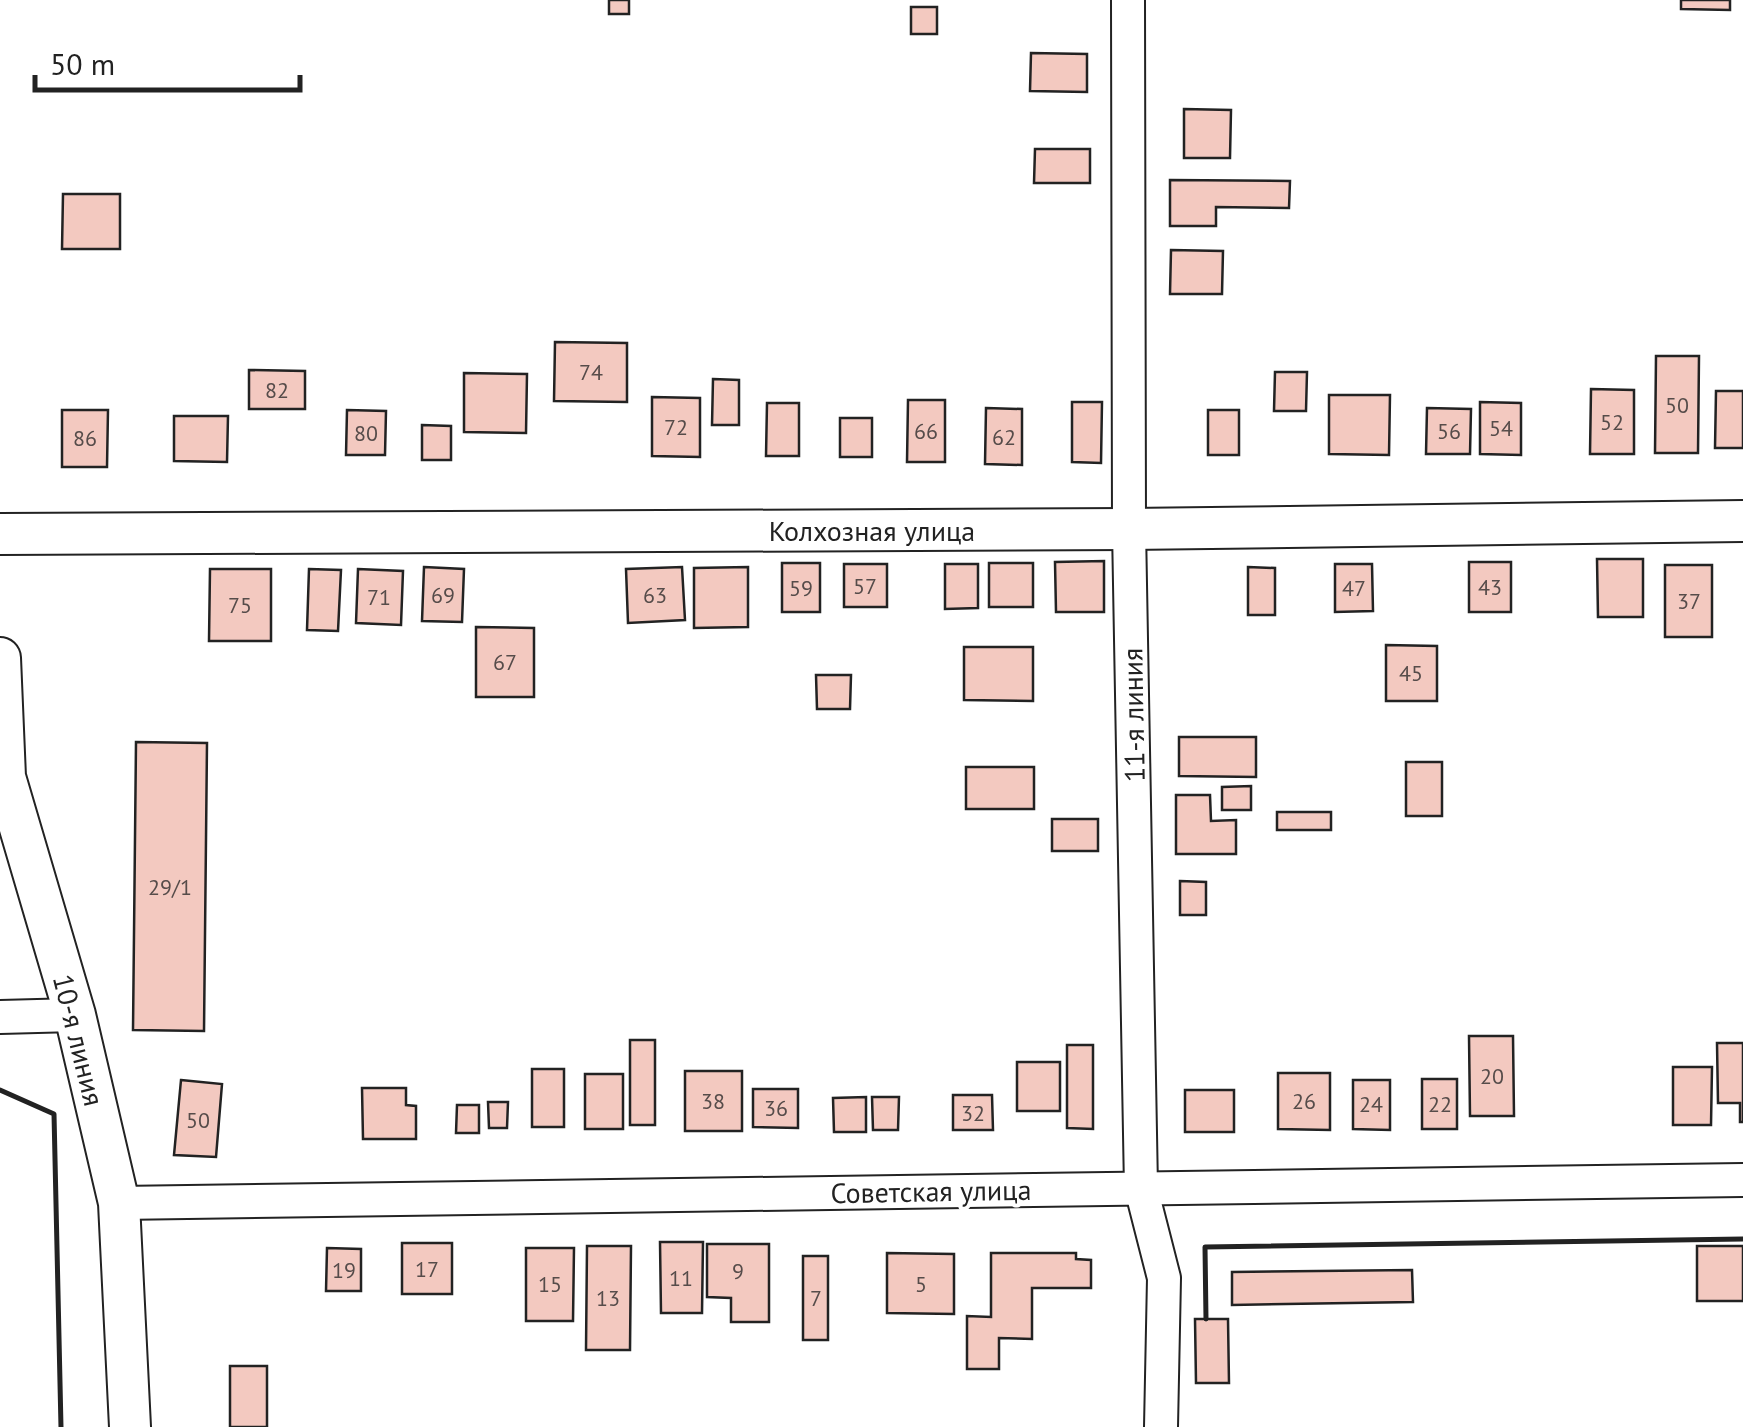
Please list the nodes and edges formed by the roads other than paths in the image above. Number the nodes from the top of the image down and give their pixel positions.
1 (1128, 0) edge
2 (1743, 521) edge
3 (1130, 529) junction
4 (0, 534) edge
5 (0, 658) edge
6 (75, 1015) junction
7 (0, 1017) edge
8 (1743, 1180) edge
9 (1141, 1188) junction
10 (119, 1203) junction
11 (130, 1427) edge
12 (1161, 1427) edge

1 - 3 street, 11-я линия
2 - 3 street, Колхозная улица
3 - 4 street, Колхозная улица
3 - 9 street, 11-я линия
5 - 6 street, 10-я линия
6 - 7 street
6 - 10 street, 10-я линия
8 - 9 street, Советская улица
9 - 10 street, Советская улица
9 - 12 street, 11-я линия
10 - 11 street, 10-я линия

